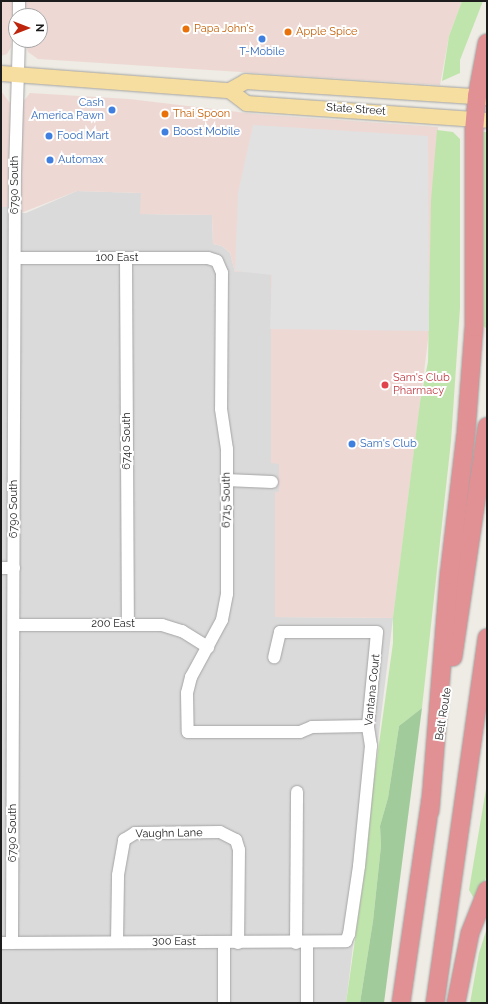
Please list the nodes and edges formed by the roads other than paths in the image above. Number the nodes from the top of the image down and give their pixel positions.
1 (487, 43) edge
2 (19, 48) edge
3 (1, 73) edge
4 (17, 74) junction
5 (229, 90) junction
6 (482, 97) edge
7 (481, 119) edge
8 (15, 258) junction
9 (126, 258) junction
10 (218, 260) joint
11 (487, 426) edge
12 (226, 480) junction
13 (272, 482) dead end
14 (1, 568) edge
15 (14, 568) junction
16 (128, 624) junction
17 (14, 625) junction
18 (487, 638) edge
19 (208, 647) junction
20 (274, 658) dead end
21 (368, 726) junction
22 (297, 792) dead end
23 (430, 811) junction
24 (487, 890) edge
25 (346, 941) joint
26 (118, 942) junction
27 (7, 943) edge
28 (224, 943) junction
29 (238, 943) junction
30 (302, 943) junction
31 (224, 1003) edge
32 (307, 1003) edge
33 (401, 1003) edge
34 (435, 1003) edge
35 (456, 1003) edge

1 - 6 highway
2 - 4 street, 6790 South
3 - 4 main road
4 - 5 main road
4 - 8 street, 6790 South
5 - 6 main road, State Street
5 - 7 main road, State Street
6 - 7 highway
7 - 23 highway
8 - 9 street, 100 East
8 - 15 street, 6790 South
9 - 10 street, 100 East
9 - 16 street, 6740 South
10 - 12 street, 6715 South
11 - 23 highway, Belt Route
12 - 13 street
12 - 19 street, 6715 South
14 - 15 street
15 - 17 street, 6790 South
16 - 17 street, 200 East
16 - 19 street, 200 East
17 - 27 street, 6790 South
18 - 34 highway
19 - 21 street, 6715 South
20 - 21 street, Vantana Court
21 - 25 street, Vantana Court
22 - 30 street
23 - 33 highway, Belt Route
24 - 35 highway
25 - 30 street, 300 East
26 - 27 street, 300 East
26 - 28 street, 300 East
26 - 29 street, Vaughn Lane
28 - 29 street, 300 East
28 - 31 street
29 - 30 street, 300 East
30 - 32 street

